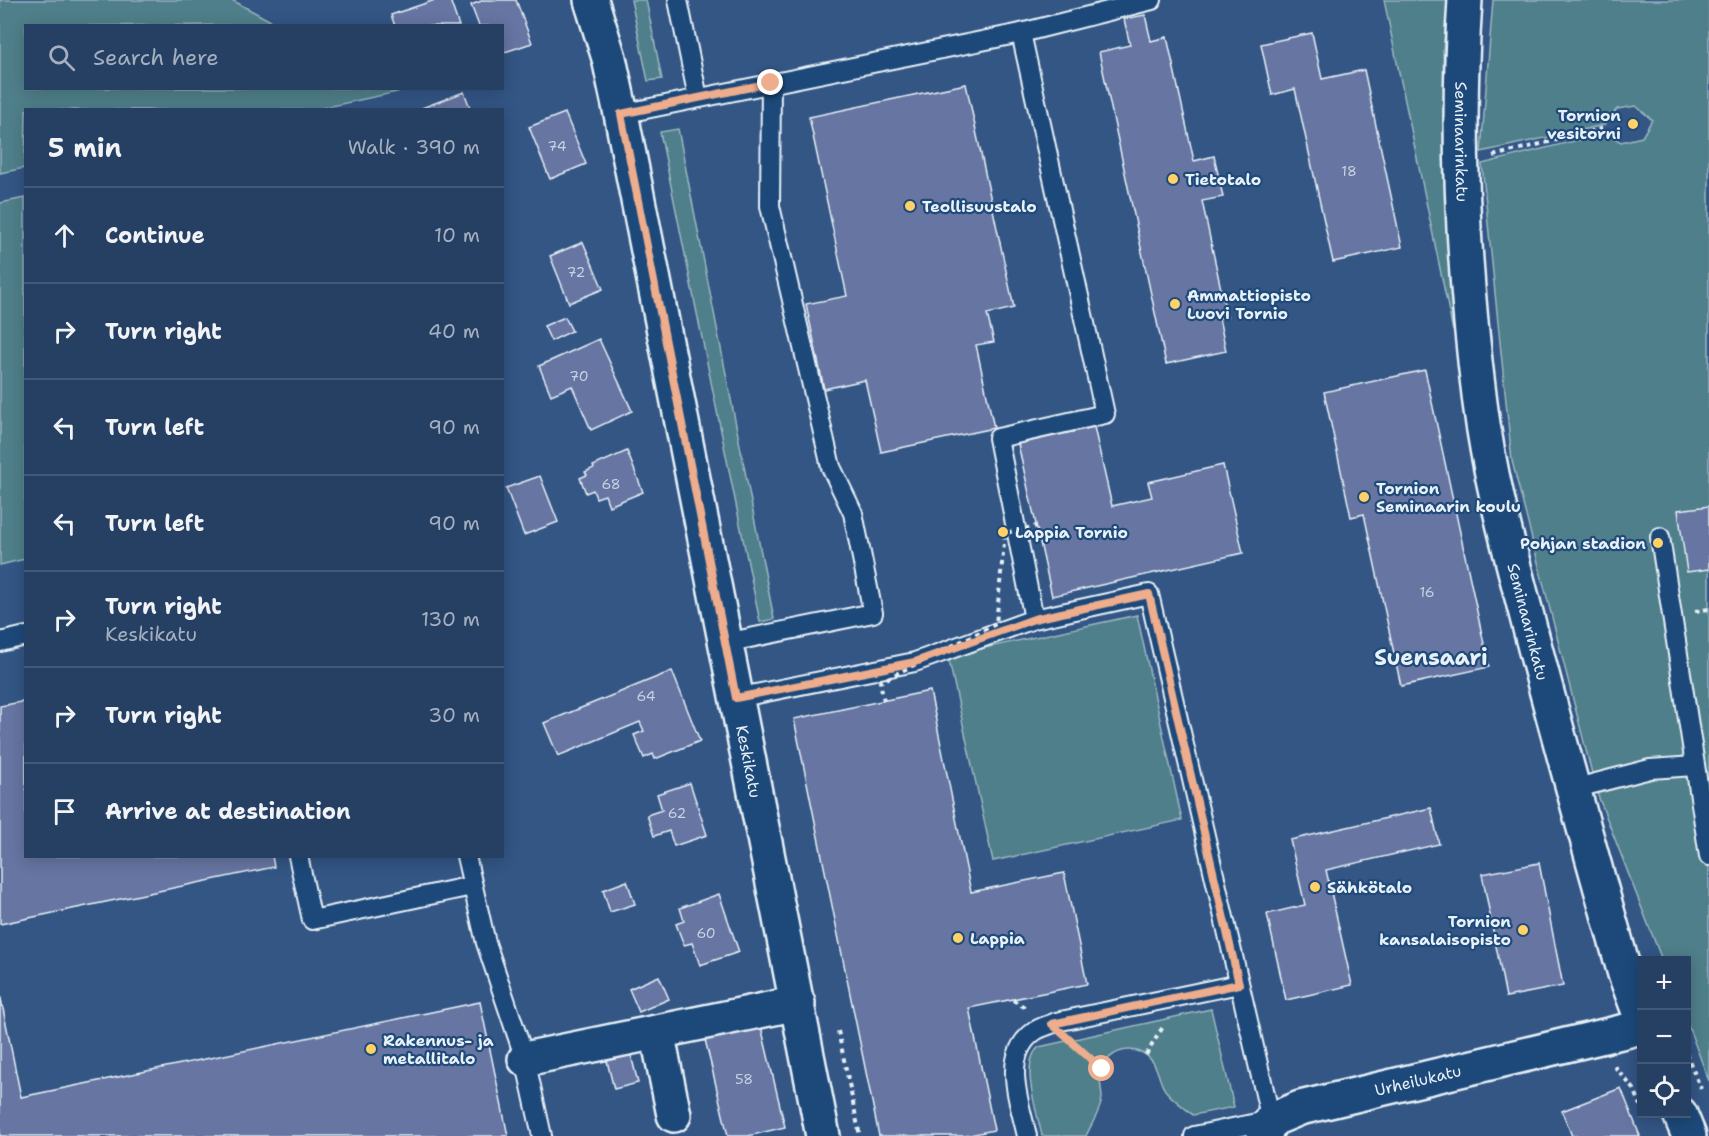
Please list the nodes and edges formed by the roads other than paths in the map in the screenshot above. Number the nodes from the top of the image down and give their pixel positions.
1 (591, 0) edge
2 (678, 0) edge
3 (1152, 0) edge
4 (1465, 0) edge
5 (1021, 33) junction
6 (771, 83) junction
7 (698, 98) junction
8 (621, 114) junction
9 (1660, 537) dead end
10 (1034, 619) junction
11 (24, 636) edge
12 (0, 642) edge
13 (724, 643) junction
14 (736, 698) junction
15 (1695, 766) junction
16 (1573, 789) junction
17 (1709, 856) edge
18 (298, 858) edge
19 (466, 858) edge
20 (472, 886) junction
21 (1239, 984) junction
22 (798, 1003) junction
23 (1638, 1010) edge
24 (1637, 1028) edge
25 (657, 1032) junction
26 (525, 1059) junction
27 (1692, 1106) edge
28 (674, 1115) dead end
29 (1267, 1128) edge
30 (542, 1136) edge
31 (823, 1136) edge
32 (1027, 1136) edge
33 (1194, 1136) edge
34 (1689, 1136) edge

1 - 8 street, Keskikatu
2 - 7 lane
3 - 5 lane
4 - 16 street, Seminaarinkatu
5 - 6 lane
5 - 10 lane
6 - 7 lane
6 - 13 lane
7 - 8 lane
8 - 13 street, Keskikatu
9 - 15 lane
10 - 14 lane
10 - 21 lane
11 - 12 lane
13 - 14 street, Keskikatu
14 - 22 street, Keskikatu
15 - 16 lane
15 - 17 lane
16 - 23 street, Seminaarinkatu
18 - 20 lane
19 - 20 lane
20 - 26 lane
21 - 29 lane
21 - 32 lane
22 - 25 street
22 - 31 street, Keskikatu
24 - 29 street, Urheilukatu
25 - 26 street
25 - 28 street
26 - 30 lane
27 - 34 street
29 - 33 lane, Urheilukatu

